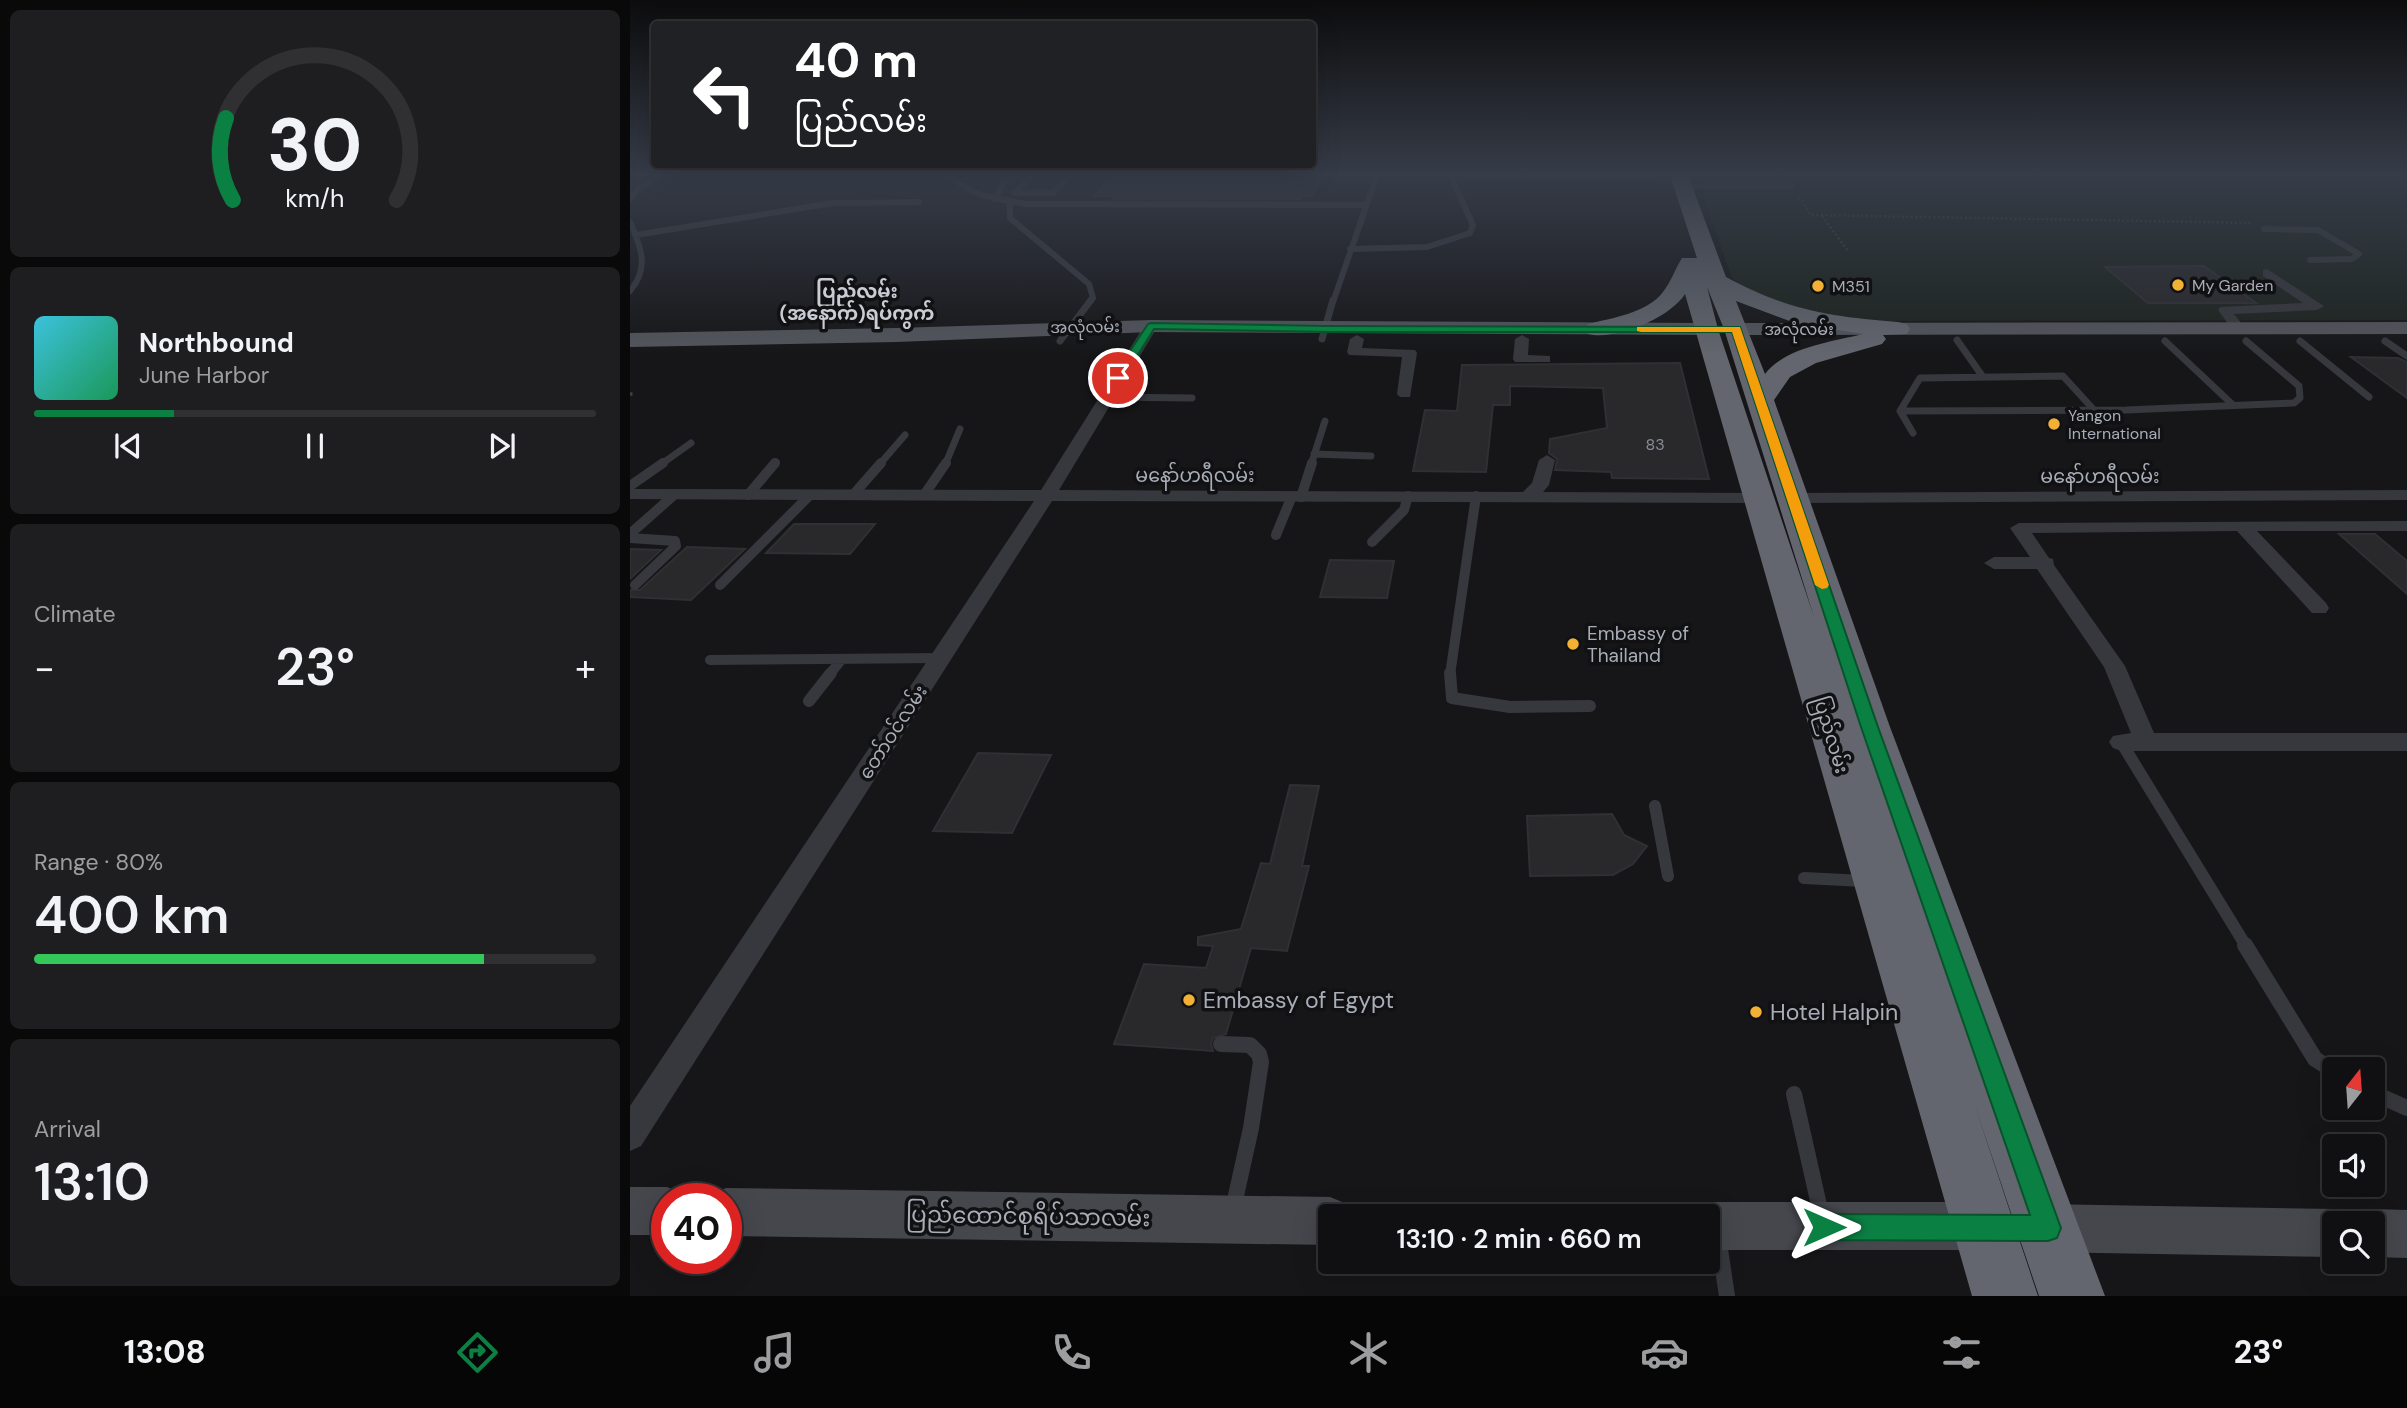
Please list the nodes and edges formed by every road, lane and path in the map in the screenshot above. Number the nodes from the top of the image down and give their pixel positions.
1 (636, 235) edge
2 (1031, 235) edge
3 (1355, 235) edge
4 (1465, 235) edge
5 (1680, 235) edge
6 (1700, 235) edge
7 (1837, 235) edge
8 (2327, 235) edge
9 (1350, 248) junction
10 (1849, 252) dead end
11 (2311, 260) dead end
12 (1690, 263) junction
13 (2267, 273) dead end
14 (1716, 281) junction
15 (630, 290) edge
16 (2407, 328) edge
17 (1597, 329) junction
18 (1899, 329) junction
19 (1146, 333) junction
20 (1065, 334) junction
21 (1324, 334) junction
22 (1723, 334) junction
23 (1953, 334) junction
24 (2242, 335) junction
25 (1357, 339) junction
26 (1522, 339) junction
27 (1873, 339) junction
28 (630, 340) edge
29 (2165, 341) junction
30 (2300, 341) junction
31 (2396, 341) edge
32 (2407, 356) edge
33 (1545, 359) dead end
34 (1983, 377) junction
35 (630, 394) edge
36 (636, 394) dead end
37 (1405, 394) dead end
38 (1106, 397) junction
39 (2369, 397) dead end
40 (1192, 398) dead end
41 (1760, 399) junction
42 (2233, 405) junction
43 (2094, 410) junction
44 (1900, 411) junction
45 (1325, 421) dead end
46 (960, 429) dead end
47 (1913, 433) dead end
48 (905, 435) dead end
49 (691, 443) dead end
50 (1314, 454) junction
51 (1371, 456) dead end
52 (1547, 460) dead end
53 (776, 462) dead end
54 (630, 486) edge
55 (630, 494) edge
56 (674, 495) junction
57 (748, 495) junction
58 (810, 495) junction
59 (853, 495) junction
60 (924, 495) junction
61 (1047, 495) junction
62 (2407, 495) edge
63 (1297, 496) junction
64 (1408, 496) junction
65 (1476, 496) junction
66 (1528, 497) junction
67 (1776, 498) junction
68 (2242, 526) junction
69 (2407, 526) edge
70 (1276, 535) dead end
71 (630, 536) edge
72 (1372, 542) dead end
73 (1994, 563) dead end
74 (2046, 564) junction
75 (720, 584) dead end
76 (635, 585) dead end
77 (2319, 608) dead end
78 (941, 658) junction
79 (842, 659) junction
80 (710, 660) dead end
81 (809, 701) dead end
82 (1590, 706) dead end
83 (2121, 742) joint
84 (2146, 742) junction
85 (2407, 742) edge
86 (1655, 806) dead end
87 (1668, 876) dead end
88 (1804, 878) dead end
89 (1876, 882) junction
90 (1221, 1044) dead end
91 (2322, 1063) edge
92 (1794, 1094) dead end
93 (2385, 1098) edge
94 (2407, 1108) edge
95 (630, 1135) edge
96 (630, 1211) edge
97 (651, 1211) edge
98 (742, 1212) edge
99 (1231, 1219) junction
100 (1318, 1221) edge
101 (1720, 1226) edge
102 (1984, 1226) junction
103 (1824, 1227) junction
104 (2048, 1228) junction
105 (2322, 1233) edge
106 (2385, 1233) edge
107 (2407, 1234) edge
108 (1720, 1263) edge
109 (1727, 1296) edge
110 (2005, 1296) edge
111 (2072, 1296) edge

1 - 15 lane
2 - 20 lane
3 - 9 lane
4 - 9 lane
5 - 12 highway, ပြည်လမ်း
6 - 14 highway, ပြည်လမ်း
7 - 10 path
8 - 11 lane
9 - 21 lane
12 - 17 highway
12 - 22 highway, ပြည်လမ်း
13 - 24 street
14 - 18 highway
14 - 22 highway, ပြည်လမ်း
16 - 24 main road, အလုံလမ်း
17 - 21 main road, အလုံလမ်း
17 - 22 main road, အလုံလမ်း
18 - 22 main road, အလုံလမ်း
18 - 23 main road, အလုံလမ်း
19 - 20 main road, အလုံလမ်း
19 - 21 main road, အလုံလမ်း
19 - 38 street, တော်ဝင်လမ်း
20 - 28 main road, အလုံလမ်း
21 - 25 main road, အလုံလမ်း
22 - 26 main road, အလုံလမ်း
22 - 27 main road, အလုံလမ်း
22 - 41 highway, ပြည်လမ်း
22 - 67 highway, ပြည်လမ်း
23 - 24 main road, အလုံလမ်း
23 - 27 main road, အလုံလမ်း
23 - 29 main road, အလုံလမ်း
23 - 34 lane
24 - 29 main road, အလုံလမ်း
24 - 30 main road, အလုံလမ်း
24 - 42 lane
25 - 26 main road, အလုံလမ်း
25 - 37 street
26 - 33 street
27 - 41 highway
29 - 42 lane
30 - 31 main road, အလုံလမ်း
30 - 39 lane
31 - 32 lane
34 - 43 lane
34 - 44 lane
35 - 36 path
38 - 40 lane
38 - 61 street, တော်ဝင်လမ်း
41 - 67 highway, ပြည်လမ်း
42 - 43 lane
43 - 44 lane
44 - 47 lane
45 - 50 lane
46 - 60 lane
48 - 59 lane
49 - 54 lane
50 - 51 lane
50 - 63 lane
52 - 66 street
53 - 57 lane
55 - 56 street, မနော်ဟရီလမ်း
56 - 57 street, မနော်ဟရီလမ်း
56 - 71 lane
57 - 58 street, မနော်ဟရီလမ်း
58 - 59 street, မနော်ဟရီလမ်း
58 - 75 lane
59 - 60 street, မနော်ဟရီလမ်း
60 - 61 street, မနော်ဟရီလမ်း
61 - 63 street, မနော်ဟရီလမ်း
61 - 78 street, တော်ဝင်လမ်း
62 - 67 street, မနော်ဟရီလမ်း
63 - 64 street, မနော်ဟရီလမ်း
63 - 70 lane
64 - 65 street, မနော်ဟရီလမ်း
64 - 72 lane
65 - 66 street, မနော်ဟရီလမ်း
65 - 82 lane
66 - 67 street, မနော်ဟရီလမ်း
67 - 89 highway, ပြည်လမ်း
67 - 104 highway, ပြည်လမ်း
68 - 69 street
68 - 74 street
68 - 77 street
71 - 76 lane
73 - 74 street
74 - 84 street
78 - 79 lane
78 - 95 street, တော်ဝင်လမ်း
79 - 80 lane
79 - 81 lane
83 - 84 street
83 - 91 lane
84 - 85 street
86 - 87 lane
88 - 89 lane
89 - 102 highway, ပြည်လမ်း
90 - 99 lane
92 - 103 lane
93 - 94 lane
96 - 97 street
98 - 99 street, ပြည်ထောင်စုရိပ်သာလမ်း
99 - 100 street, ပြည်ထောင်စုရိပ်သာလမ်း
101 - 103 street
102 - 103 street
102 - 104 street
102 - 110 highway, ပြည်လမ်း
104 - 105 street
104 - 111 highway, ပြည်လမ်း
106 - 107 street
108 - 109 lane

